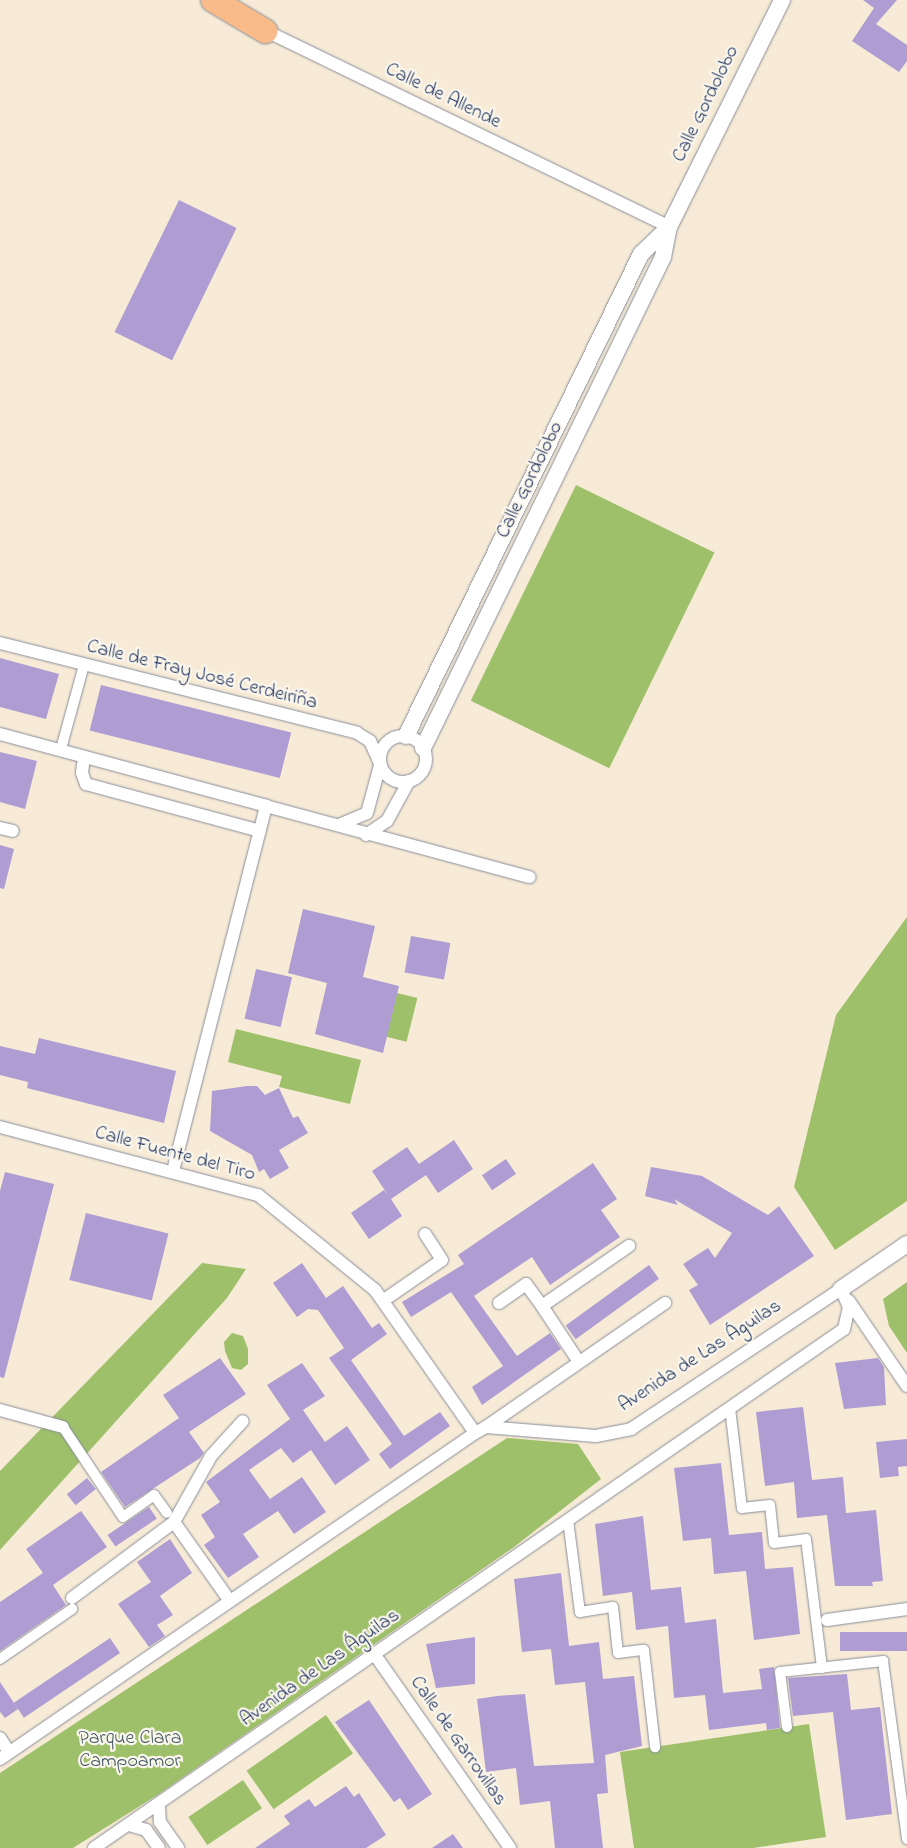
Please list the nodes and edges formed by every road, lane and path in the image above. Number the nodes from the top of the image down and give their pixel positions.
1 (200, 0) edge
2 (213, 0) edge
3 (782, 0) edge
4 (265, 31) junction
5 (669, 228) junction
6 (0, 644) edge
7 (84, 665) junction
8 (0, 734) edge
9 (406, 736) junction
10 (423, 748) junction
11 (61, 749) junction
12 (84, 758) junction
13 (380, 764) junction
14 (409, 781) junction
15 (266, 806) junction
16 (332, 826) junction
17 (0, 828) edge
18 (13, 831) dead end
19 (260, 831) junction
20 (366, 835) junction
21 (530, 877) dead end
22 (0, 1128) edge
23 (173, 1171) junction
24 (425, 1234) dead end
25 (907, 1244) edge
26 (629, 1246) dead end
27 (843, 1292) junction
28 (384, 1300) junction
29 (498, 1303) dead end
30 (665, 1303) dead end
31 (542, 1306) junction
32 (580, 1362) junction
33 (907, 1386) edge
34 (730, 1408) junction
35 (0, 1410) edge
36 (243, 1421) dead end
37 (63, 1427) joint
38 (480, 1430) junction
39 (171, 1517) junction
40 (568, 1520) junction
41 (230, 1601) junction
42 (72, 1604) joint
43 (907, 1609) edge
44 (827, 1620) dead end
45 (375, 1656) junction
46 (0, 1659) edge
47 (822, 1668) junction
48 (787, 1727) dead end
49 (0, 1738) edge
50 (655, 1746) dead end
51 (4, 1755) edge
52 (159, 1805) junction
53 (129, 1825) junction
54 (907, 1839) edge
55 (94, 1848) edge
56 (159, 1848) edge
57 (178, 1848) edge
58 (510, 1848) edge

1 - 4 street, Calle de Allende
2 - 4 highway
3 - 5 street, Calle Gordolobo
4 - 5 street, Calle de Allende
5 - 9 street, Calle Gordolobo
5 - 10 street, Calle Gordolobo
6 - 7 street, Calle de Fray José Cerdeiriña
7 - 11 street
7 - 13 street, Calle de Fray José Cerdeiriña
8 - 11 street
9 - 10 street
9 - 13 street
10 - 14 street
11 - 12 street
12 - 15 street
12 - 19 street
13 - 14 street
13 - 16 street
14 - 20 street
15 - 16 street
15 - 19 street
16 - 20 street
17 - 18 street
19 - 23 street
20 - 21 street
22 - 23 street, Calle Fuente del Tiro
23 - 28 street, Calle Fuente del Tiro
24 - 28 street
25 - 27 street, Avenida de Las Águilas
26 - 31 street
27 - 33 street
27 - 34 street, Avenida de Las Águilas
27 - 38 street, Avenida de Las Águilas
28 - 38 street, Calle Fuente del Tiro
29 - 31 street
30 - 32 street
31 - 32 street
32 - 38 street
34 - 40 street, Avenida de Las Águilas
34 - 47 street
35 - 37 street
36 - 39 street
37 - 39 street
38 - 41 street
39 - 41 street
39 - 42 street
40 - 45 street, Avenida de Las Águilas
40 - 50 street
41 - 51 street
42 - 46 street
43 - 44 street
45 - 52 street, Avenida de Las Águilas
45 - 58 street, Calle de Garrovillas
47 - 48 street
47 - 54 street
49 - 51 street
52 - 53 street, Avenida de Las Águilas
52 - 57 street
53 - 55 street, Avenida de Las Águilas
53 - 56 street

